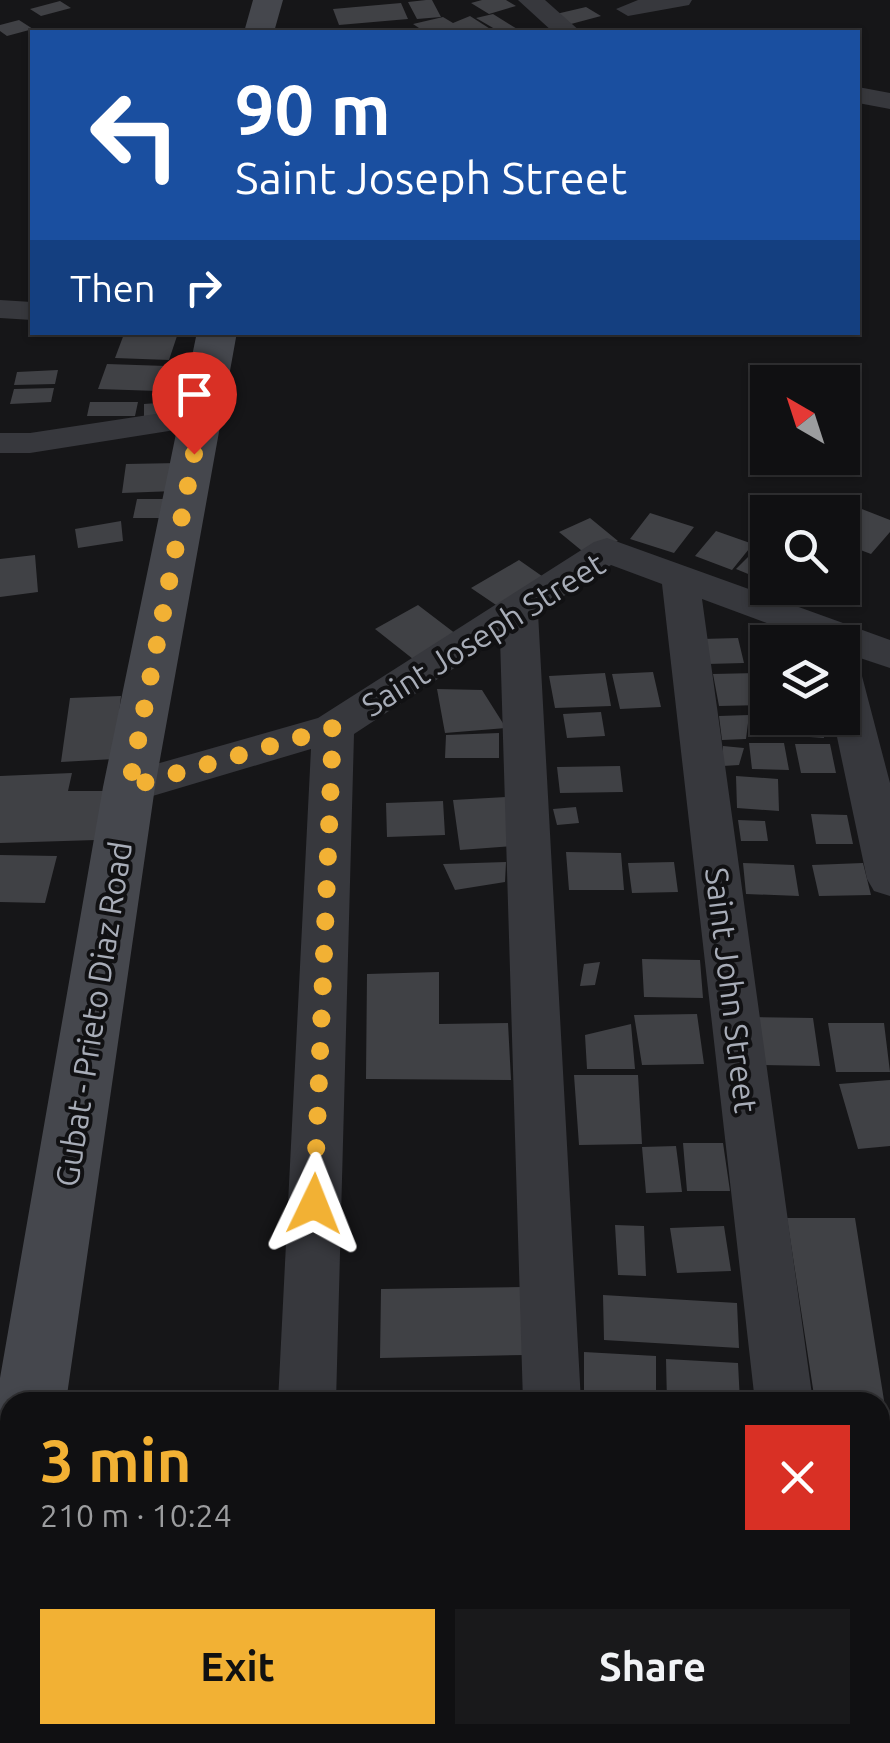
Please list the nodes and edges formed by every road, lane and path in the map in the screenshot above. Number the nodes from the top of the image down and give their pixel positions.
1 (268, 0) edge
2 (530, 0) edge
3 (680, 0) edge
4 (628, 9) dead end
5 (260, 30) edge
6 (566, 30) edge
7 (0, 310) edge
8 (30, 311) edge
9 (216, 335) edge
10 (201, 417) junction
11 (0, 443) edge
12 (680, 578) junction
13 (518, 609) junction
14 (787, 625) edge
15 (860, 651) edge
16 (890, 655) edge
17 (333, 728) junction
18 (858, 735) edge
19 (129, 787) junction
20 (890, 879) edge
21 (34, 1392) edge
22 (307, 1392) edge
23 (552, 1392) edge
24 (783, 1392) edge

1 - 5 main road
2 - 6 street
3 - 4 street
7 - 8 street
9 - 10 main road, Gubat - Prieto Diaz Road
10 - 11 street
10 - 19 main road, Gubat - Prieto Diaz Road
12 - 13 street, Saint Joseph Street
12 - 14 street, Saint Joseph Street
12 - 24 street, Saint John Street
13 - 17 street, Saint Joseph Street
13 - 23 street
15 - 16 street, Saint Joseph Street
17 - 19 street, Saint Joseph Street
17 - 22 street
18 - 20 street
19 - 21 main road, Gubat - Prieto Diaz Road

